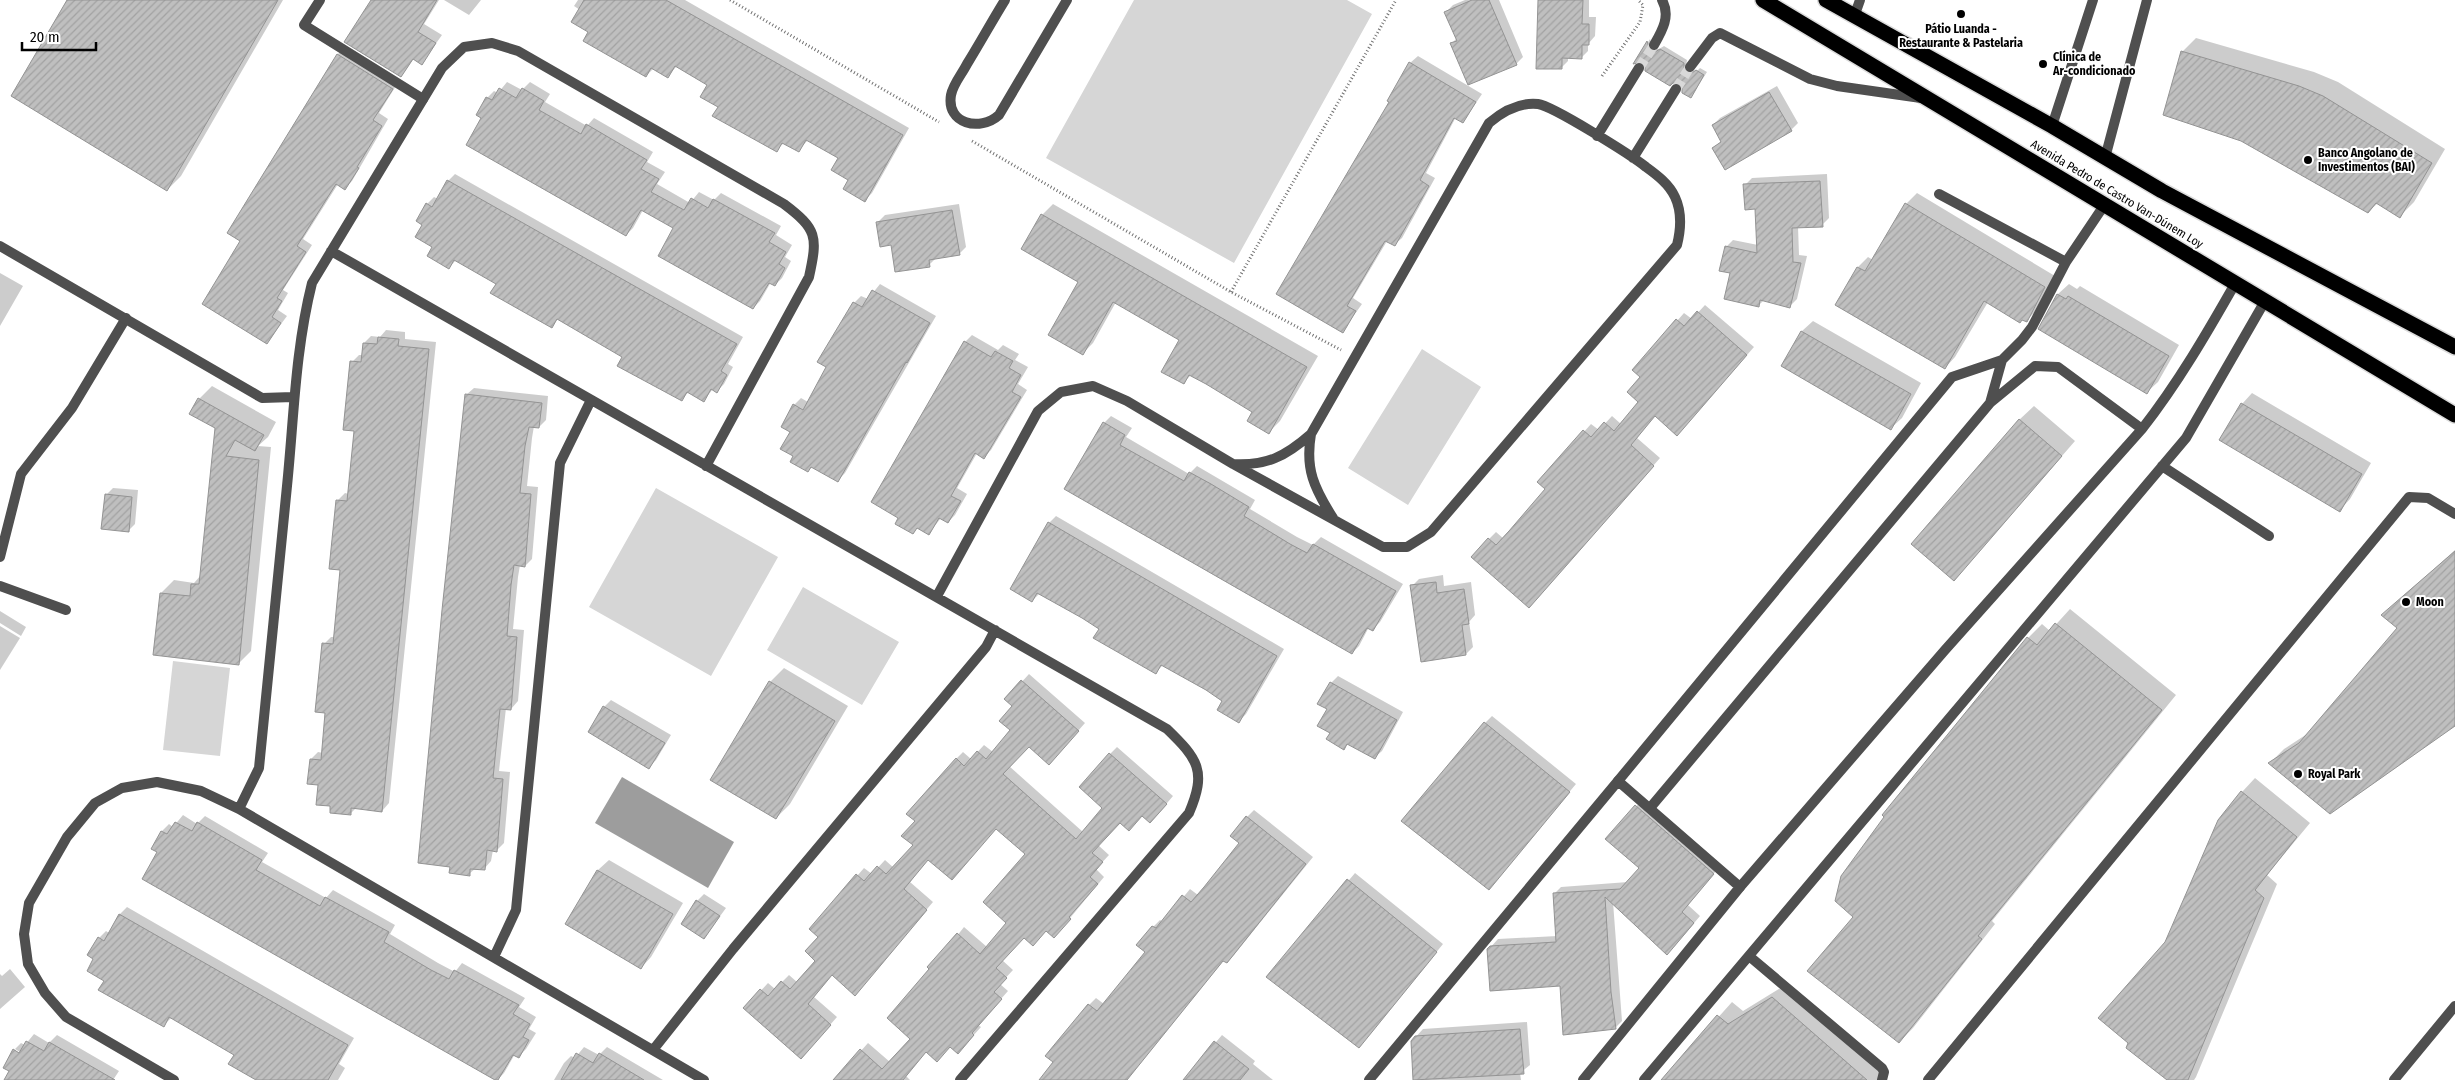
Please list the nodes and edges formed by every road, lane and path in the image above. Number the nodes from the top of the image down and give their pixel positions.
1 (320, 0) edge
2 (730, 0) edge
3 (1005, 0) edge
4 (1067, 0) edge
5 (1396, 0) edge
6 (1638, 0) edge
7 (1662, 0) edge
8 (1763, 0) edge
9 (1826, 0) edge
10 (1860, 0) edge
11 (2093, 0) edge
12 (2147, 0) edge
13 (1854, 18) junction
14 (1654, 45) tunnel mouth
15 (1690, 67) tunnel mouth
16 (1639, 68) tunnel mouth
17 (1602, 76) dead end
18 (1676, 89) tunnel mouth
19 (423, 99) junction
20 (1928, 99) junction
21 (946, 126) dead end
22 (2052, 126) junction
23 (963, 136) dead end
24 (1597, 136) junction
25 (1633, 158) junction
26 (2105, 158) junction
27 (1939, 194) dead end
28 (2104, 204) junction
29 (0, 246) edge
30 (331, 251) junction
31 (2066, 262) junction
32 (2236, 282) junction
33 (1231, 292) junction
34 (2265, 301) junction
35 (126, 318) junction
36 (2455, 347) edge
37 (1354, 357) junction
38 (2002, 360) junction
39 (293, 397) junction
40 (591, 400) junction
41 (1990, 403) junction
42 (2455, 415) edge
43 (2142, 429) junction
44 (1311, 434) junction
45 (1233, 464) junction
46 (706, 466) junction
47 (2162, 466) junction
48 (2455, 514) edge
49 (1333, 519) junction
50 (2269, 536) dead end
51 (0, 557) edge
52 (0, 586) edge
53 (936, 596) junction
54 (66, 610) dead end
55 (994, 630) junction
56 (1618, 781) junction
57 (1650, 808) junction
58 (239, 809) junction
59 (1740, 887) junction
60 (1749, 956) junction
61 (494, 957) junction
62 (2455, 1006) edge
63 (653, 1050) junction
64 (174, 1080) edge
65 (704, 1080) edge
66 (960, 1080) edge
67 (1369, 1080) edge
68 (1583, 1080) edge
69 (1644, 1080) edge
70 (1882, 1080) edge
71 (1928, 1080) edge
72 (2394, 1080) edge

1 - 19 street
2 - 21 path
3 - 4 street
5 - 33 path
6 - 17 path
7 - 14 street
8 - 20 highway, Avenida Pedro de Castro Van-Dúnem Loy
9 - 13 highway, Avenida Pedro de Castro Van-Dúnem Loy
10 - 13 street
11 - 22 street
12 - 26 street
13 - 22 highway, Avenida Pedro de Castro Van-Dúnem Loy
15 - 20 street
16 - 24 street
18 - 25 street
19 - 30 street
19 - 46 street
20 - 28 highway, Avenida Pedro de Castro Van-Dúnem Loy
22 - 26 highway, Avenida Pedro de Castro Van-Dúnem Loy
23 - 33 path
24 - 25 street
24 - 37 street
25 - 49 street
26 - 36 highway, Avenida Pedro de Castro Van-Dúnem Loy
27 - 31 street
28 - 31 street
28 - 32 highway, Avenida Pedro de Castro Van-Dúnem Loy
29 - 35 street
30 - 39 street
30 - 40 street
31 - 38 street
32 - 34 highway, Avenida Pedro de Castro Van-Dúnem Loy
32 - 43 street
33 - 37 path
34 - 42 highway, Avenida Pedro de Castro Van-Dúnem Loy
34 - 47 street
35 - 39 street
35 - 51 street
37 - 44 street
38 - 41 street
38 - 56 street
39 - 58 street
40 - 46 street
40 - 61 street
41 - 43 street
41 - 57 street
43 - 59 street
44 - 45 street
44 - 49 street
45 - 49 street
45 - 53 street
46 - 53 street
47 - 50 street
47 - 60 street
48 - 71 street
52 - 54 street
53 - 55 street
55 - 63 street
55 - 66 street
56 - 57 street
56 - 67 street
57 - 59 street
58 - 61 street
58 - 64 street
59 - 68 street
60 - 69 street
60 - 70 street
61 - 63 street
62 - 72 street
63 - 65 street

